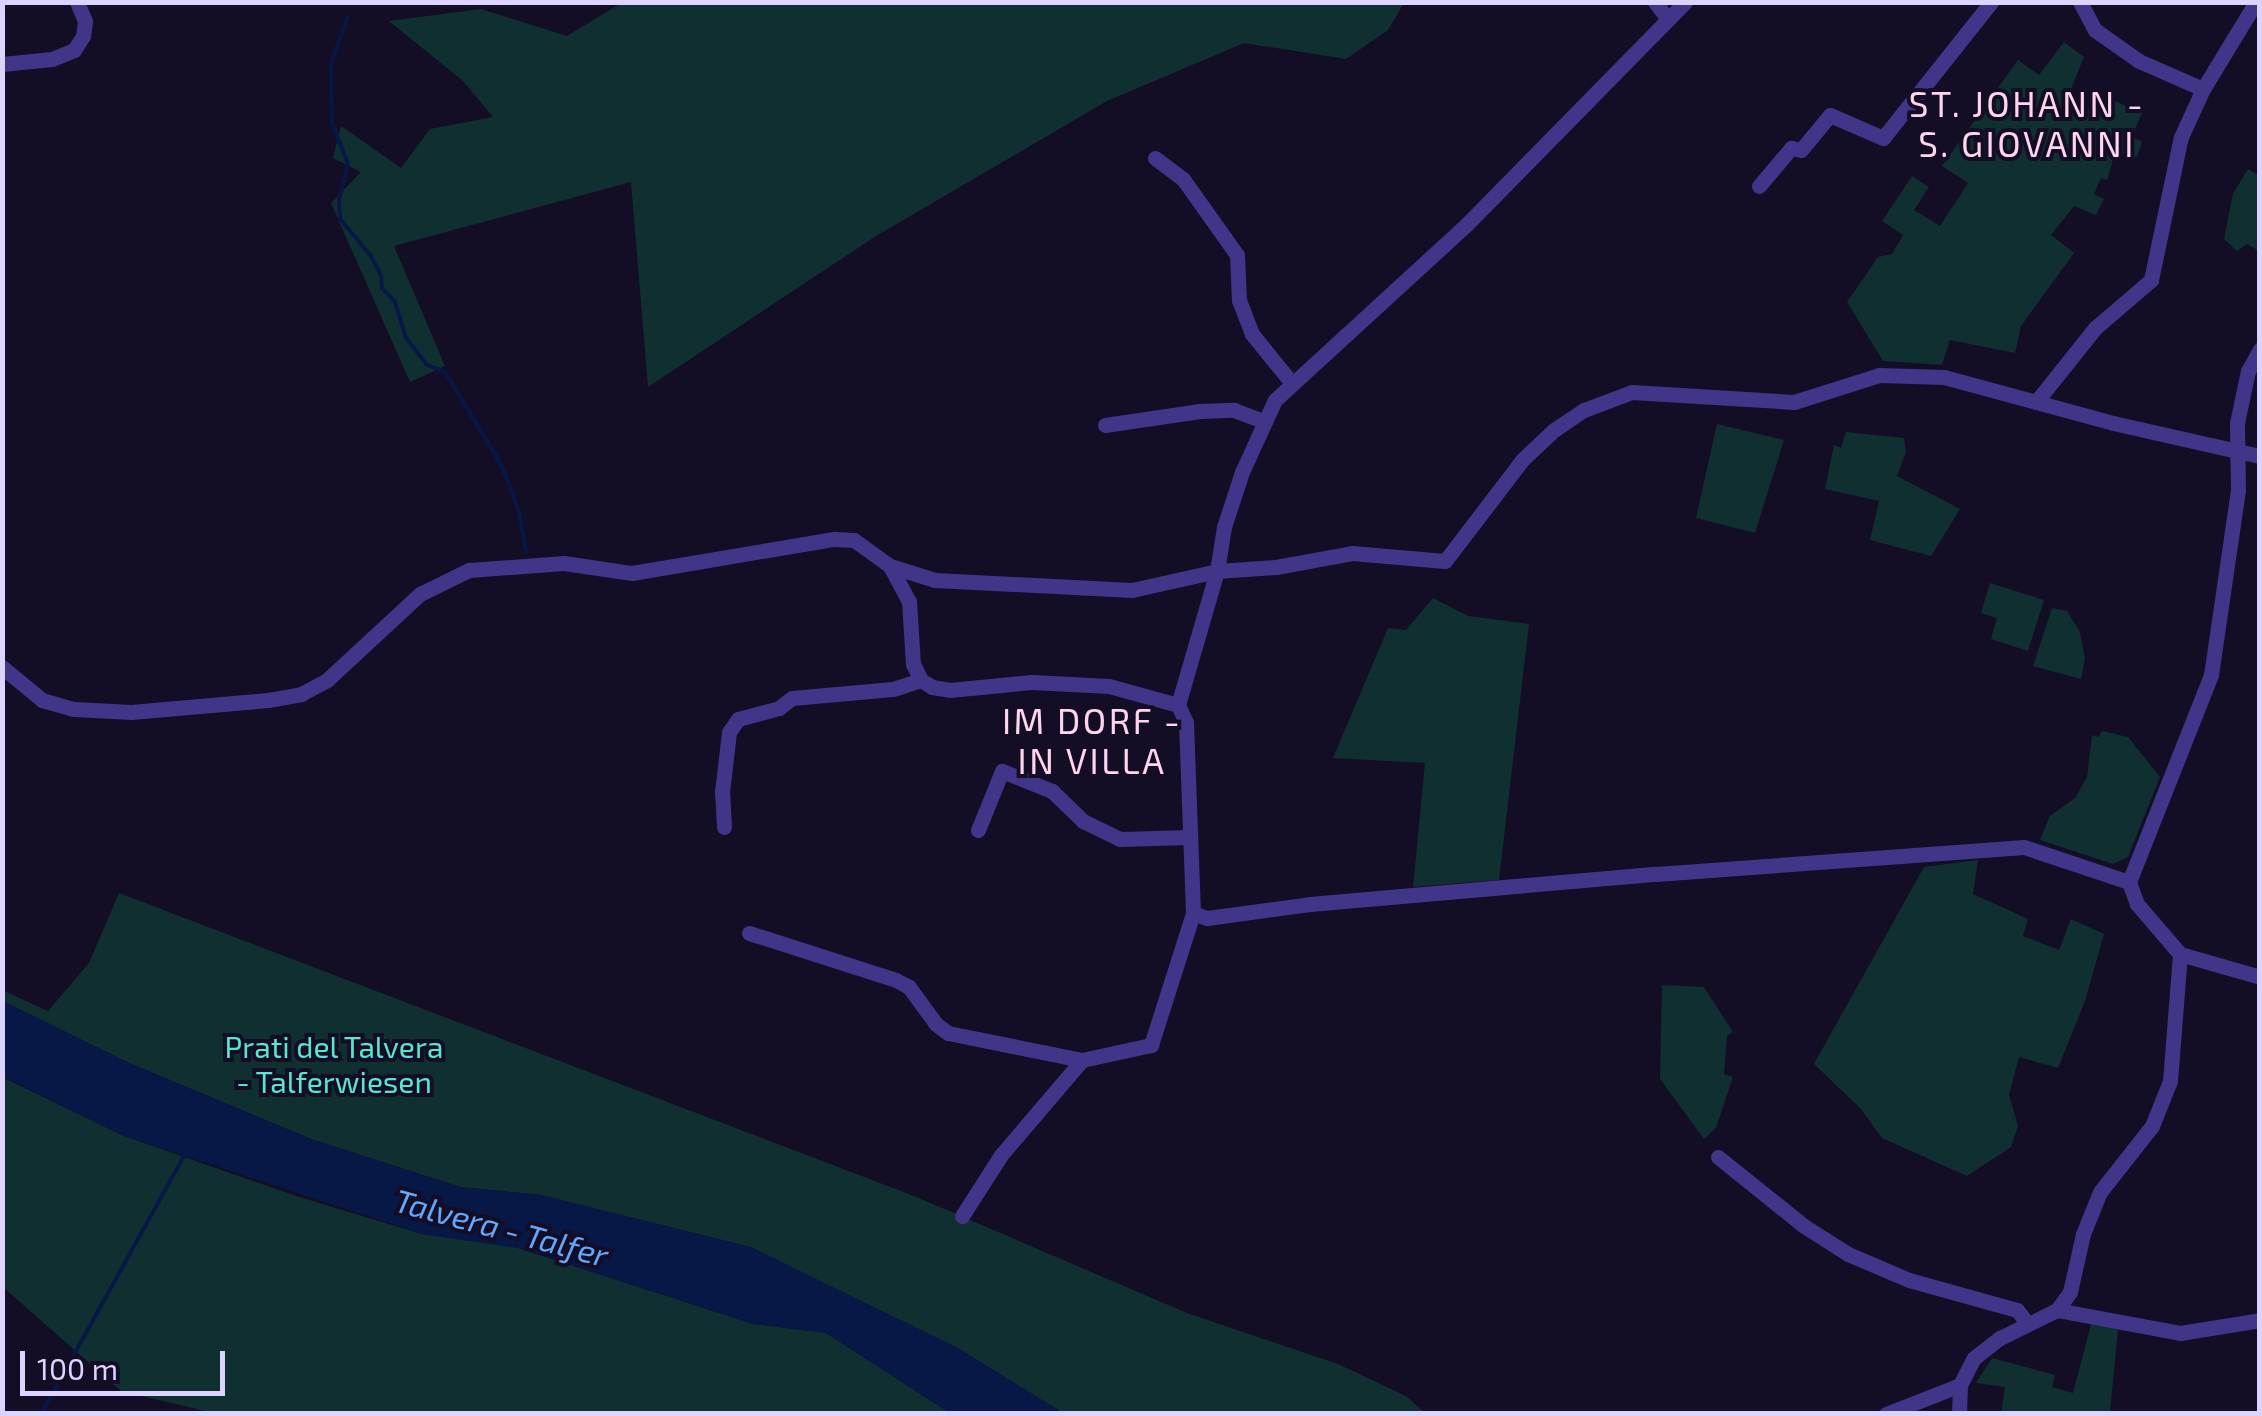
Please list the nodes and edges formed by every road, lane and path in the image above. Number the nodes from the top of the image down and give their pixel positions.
1 (77, 2) edge
2 (1655, 2) edge
3 (1685, 2) edge
4 (1992, 2) edge
5 (2080, 2) edge
6 (2256, 2) edge
7 (1668, 18) junction
8 (2, 64) edge
9 (2203, 89) junction
10 (1155, 158) dead end
11 (1758, 186) dead end
12 (2260, 349) edge
13 (1291, 382) junction
14 (2036, 402) junction
15 (1263, 421) junction
16 (1105, 425) dead end
17 (2236, 453) junction
18 (2260, 456) edge
19 (890, 566) junction
20 (1216, 571) junction
21 (935, 580) junction
22 (909, 601) junction
23 (2, 667) edge
24 (921, 680) junction
25 (1178, 705) junction
26 (724, 827) dead end
27 (978, 830) dead end
28 (1189, 837) junction
29 (2129, 882) junction
30 (1193, 913) junction
31 (749, 933) dead end
32 (2180, 954) junction
33 (2260, 977) edge
34 (1082, 1060) junction
35 (1718, 1157) dead end
36 (962, 1216) dead end
37 (2057, 1310) junction
38 (2260, 1320) edge
39 (2028, 1323) junction
40 (1960, 1400) edge
41 (1886, 1414) edge

1 - 8 street
2 - 7 street
3 - 7 street
4 - 11 street
5 - 9 street
6 - 9 street
7 - 13 street
9 - 14 street
10 - 13 street
12 - 17 street
13 - 15 street
14 - 17 street
14 - 20 street
15 - 16 street
15 - 20 street
17 - 18 street
17 - 29 street
19 - 21 street
19 - 22 street
19 - 23 street
20 - 21 street
20 - 25 street
21 - 22 street
22 - 24 street
24 - 25 street
24 - 26 street
25 - 28 street
27 - 28 street
28 - 30 street
29 - 30 street
29 - 32 street
30 - 34 street
31 - 34 street
32 - 33 street
32 - 37 street
34 - 36 street
35 - 39 street
37 - 38 street
37 - 39 street
39 - 40 street
40 - 41 street

